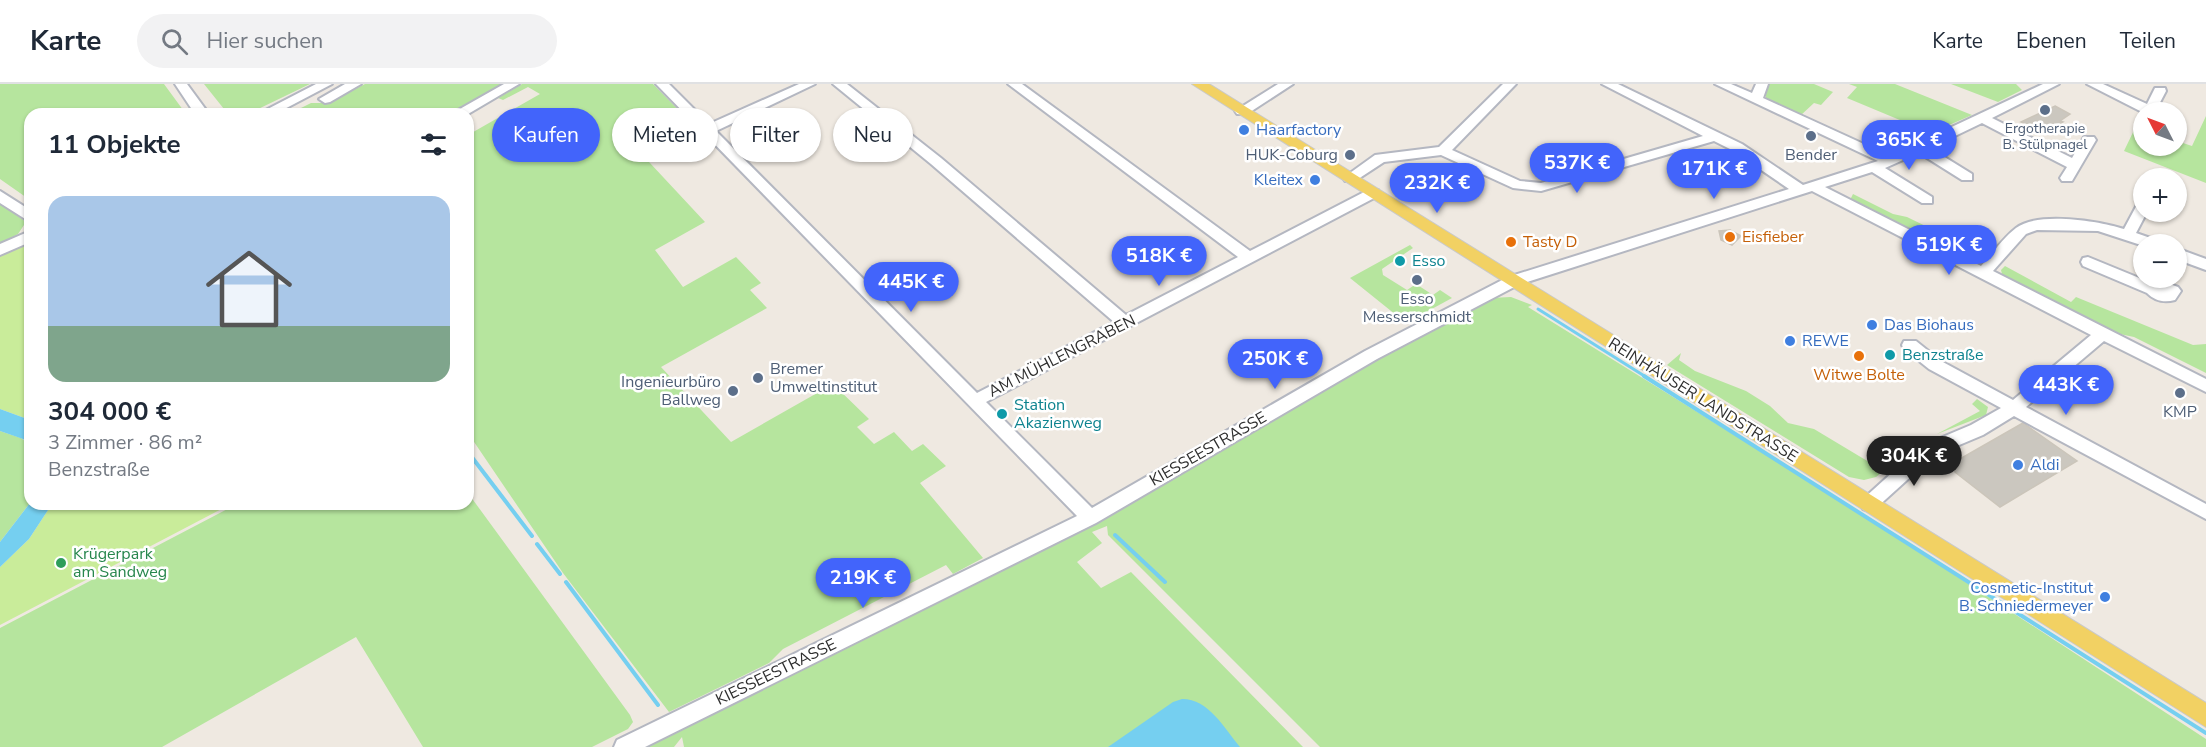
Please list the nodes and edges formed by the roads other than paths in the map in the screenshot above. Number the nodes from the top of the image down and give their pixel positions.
1 (181, 84) edge
2 (326, 84) edge
3 (356, 84) edge
4 (513, 84) edge
5 (662, 84) edge
6 (809, 84) edge
7 (839, 84) edge
8 (1014, 84) edge
9 (1199, 84) edge
10 (1287, 84) edge
11 (1510, 84) edge
12 (1608, 84) edge
13 (1721, 84) edge
14 (1762, 84) edge
15 (2025, 84) edge
16 (2093, 84) edge
17 (2048, 87) edge
18 (2160, 91) dead end
19 (301, 98) junction
20 (325, 99) dead end
21 (1756, 100) junction
22 (2154, 102) edge
23 (2133, 103) edge
24 (200, 108) edge
25 (278, 108) edge
26 (283, 108) edge
27 (469, 108) edge
28 (686, 108) edge
29 (1242, 111) junction
30 (1983, 119) junction
31 (718, 125) edge
32 (1696, 127) junction
33 (1716, 136) junction
34 (718, 140) edge
35 (2089, 140) dead end
36 (1920, 148) junction
37 (1672, 149) junction
38 (1443, 151) junction
39 (1890, 161) junction
40 (2074, 165) junction
41 (1874, 167) junction
42 (1967, 177) dead end
43 (2067, 177) dead end
44 (1350, 178) junction
45 (1808, 189) junction
46 (1373, 193) junction
47 (0, 196) edge
48 (1927, 200) dead end
49 (24, 213) edge
50 (2135, 222) edge
51 (2128, 235) junction
52 (2133, 237) edge
53 (24, 239) edge
54 (0, 250) edge
55 (2187, 257) edge
56 (1250, 259) junction
57 (2088, 262) dead end
58 (2206, 265) edge
59 (1982, 274) junction
60 (2133, 276) edge
61 (1513, 281) junction
62 (1125, 323) junction
63 (2101, 335) junction
64 (1910, 345) dead end
65 (2206, 386) edge
66 (975, 401) junction
67 (2014, 408) junction
68 (1869, 504) junction
69 (2206, 512) edge
70 (1090, 518) junction
71 (2206, 716) edge
72 (624, 747) edge

1 - 24 street
2 - 19 street
3 - 20 street
4 - 27 street
5 - 28 street
6 - 31 street
7 - 62 street
8 - 56 street
9 - 29 main road, REINHÄUSER LANDSTRASSE
10 - 29 street
11 - 38 street
12 - 32 street
13 - 21 street
14 - 21 street
15 - 17 street
16 - 23 street
17 - 30 street, KIESSEESTRASSE
18 - 22 street
19 - 25 street
19 - 26 street
21 - 39 street
29 - 44 main road, REINHÄUSER LANDSTRASSE
30 - 36 street, KIESSEESTRASSE
30 - 40 street
32 - 33 street
32 - 37 street
33 - 37 street
33 - 45 street
34 - 66 street
35 - 40 street
36 - 39 street, KIESSEESTRASSE
36 - 42 street
37 - 38 street
38 - 44 street
39 - 41 street, KIESSEESTRASSE
40 - 43 street
41 - 45 street, KIESSEESTRASSE
41 - 48 street
44 - 46 main road, REINHÄUSER LANDSTRASSE
45 - 59 street
45 - 61 street, KIESSEESTRASSE
46 - 56 street, AM MÜHLENGRABEN
46 - 61 main road, REINHÄUSER LANDSTRASSE
47 - 49 street
50 - 51 street
51 - 52 street
51 - 59 street
53 - 54 street
55 - 58 street
56 - 62 street, AM MÜHLENGRABEN
57 - 60 street
59 - 63 street
61 - 68 main road, REINHÄUSER LANDSTRASSE
61 - 70 street, KIESSEESTRASSE
62 - 66 street, AM MÜHLENGRABEN
63 - 65 street
63 - 67 street
64 - 67 street
66 - 70 street
67 - 68 street
67 - 69 street
68 - 71 main road, REINHÄUSER LANDSTRASSE
70 - 72 street, KIESSEESTRASSE

